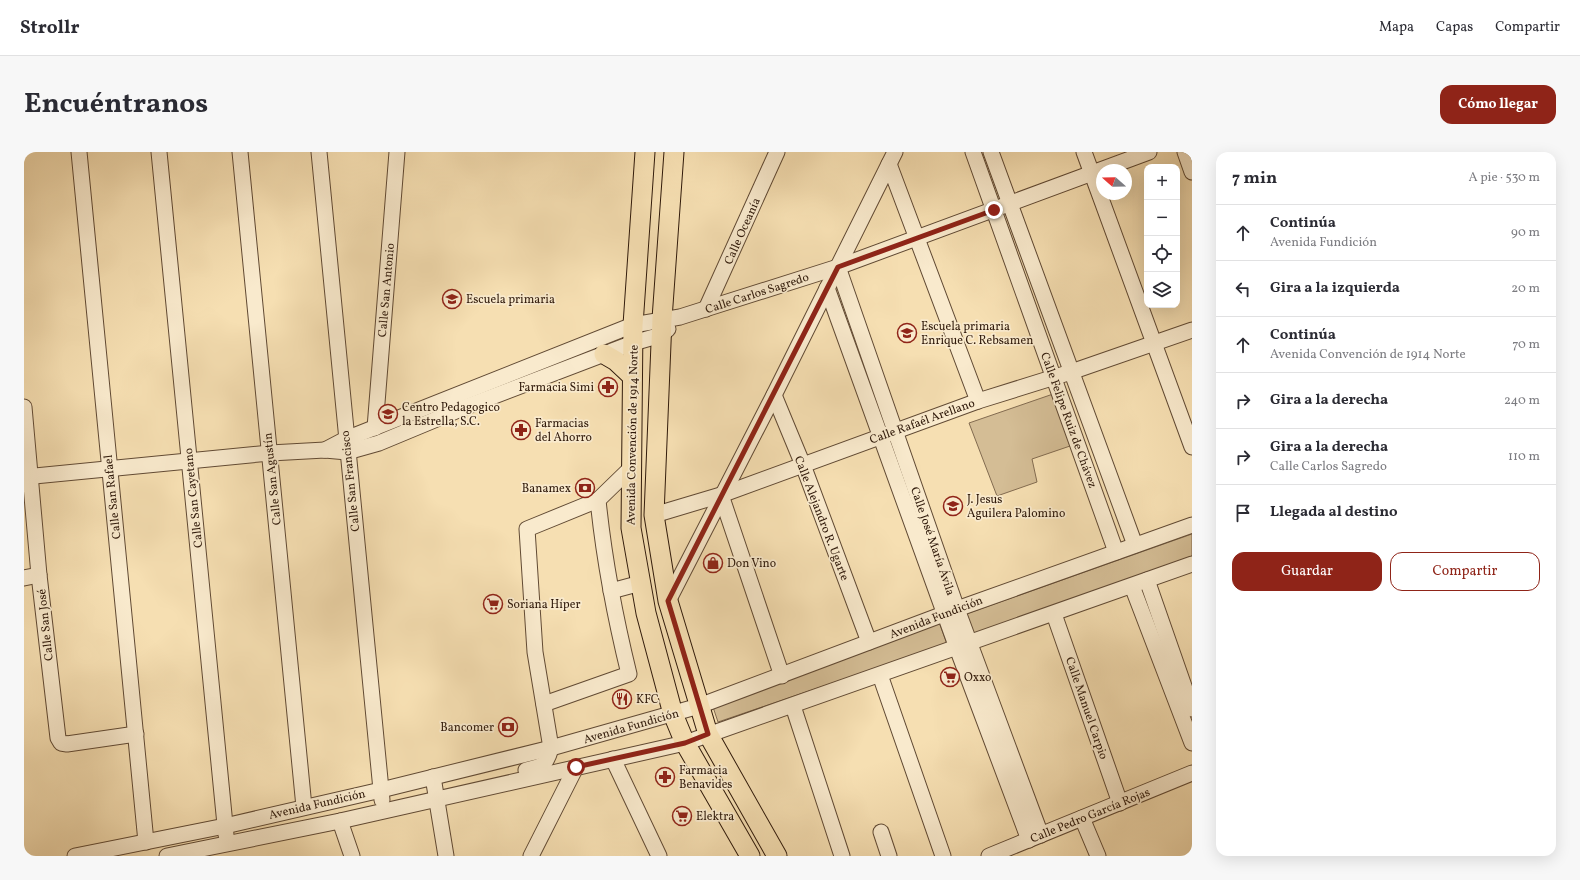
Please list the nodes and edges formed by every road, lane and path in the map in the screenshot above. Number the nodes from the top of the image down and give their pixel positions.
1 (79, 152) edge
2 (159, 152) edge
3 (240, 152) edge
4 (319, 152) edge
5 (397, 152) edge
6 (645, 152) edge
7 (674, 152) edge
8 (778, 152) edge
9 (974, 152) edge
10 (991, 152) edge
11 (1084, 152) edge
12 (1149, 152) edge
13 (1185, 152) edge
14 (892, 158) edge
15 (1192, 172) edge
16 (1092, 173) junction
17 (1010, 204) junction
18 (994, 210) junction
19 (917, 238) junction
20 (838, 267) junction
21 (827, 288) junction
22 (706, 309) junction
23 (668, 324) junction
24 (1192, 330) edge
25 (633, 334) junction
26 (1154, 344) junction
27 (604, 354) junction
28 (1071, 372) junction
29 (632, 376) junction
30 (1054, 378) junction
31 (463, 392) junction
32 (774, 395) junction
33 (978, 401) junction
34 (468, 406) junction
35 (24, 408) edge
36 (375, 428) junction
37 (888, 434) junction
38 (346, 446) junction
39 (1192, 447) edge
40 (270, 453) junction
41 (189, 461) junction
42 (802, 465) junction
43 (110, 468) junction
44 (631, 468) junction
45 (27, 476) edge
46 (721, 495) junction
47 (598, 500) junction
48 (654, 515) junction
49 (1192, 525) edge
50 (1135, 546) junction
51 (1116, 552) junction
52 (1192, 564) edge
53 (39, 575) junction
54 (24, 578) edge
55 (1147, 580) junction
56 (641, 583) junction
57 (1132, 586) junction
58 (612, 591) junction
59 (668, 601) junction
60 (951, 611) junction
61 (1054, 614) junction
62 (869, 642) junction
63 (964, 646) junction
64 (880, 675) junction
65 (782, 676) junction
66 (544, 704) junction
67 (699, 706) junction
68 (793, 706) junction
69 (1192, 709) edge
70 (673, 714) junction
71 (136, 734) junction
72 (708, 734) junction
73 (685, 743) junction
74 (1192, 743) edge
75 (551, 748) junction
76 (613, 759) junction
77 (576, 767) junction
78 (433, 777) junction
79 (1191, 777) edge
80 (499, 785) junction
81 (381, 790) junction
82 (437, 799) junction
83 (1120, 803) junction
84 (304, 807) junction
85 (383, 810) junction
86 (1082, 818) junction
87 (340, 820) junction
88 (225, 826) junction
89 (881, 832) dead end
90 (191, 833) junction
91 (1035, 837) junction
92 (146, 842) junction
93 (226, 844) junction
94 (195, 853) edge
95 (75, 856) edge
96 (167, 856) edge
97 (352, 856) edge
98 (446, 856) edge
99 (531, 856) edge
100 (659, 856) edge
101 (750, 856) edge
102 (777, 856) edge
103 (842, 856) edge
104 (889, 856) edge
105 (942, 856) edge
106 (989, 856) edge
107 (1098, 856) edge

1 - 43 street, Calle San Rafael
2 - 41 street, Calle San Cayetano
3 - 40 street, Calle San Agustín
4 - 38 street, Calle San Francisco
5 - 36 street, Calle San Antonio
6 - 25 main road, Avenida Convención de 1914 Norte
7 - 23 main road, Avenida Convención de 1914 Norte
8 - 22 street, Calle Oceanía
9 - 18 street, Calle Felipe Ruiz de Chávez
10 - 17 street, Calle Felipe Ruiz de Chávez
11 - 16 street
12 - 16 street, Calle Carlos Sagredo
13 - 15 street
14 - 19 street
14 - 20 street
16 - 17 street, Calle Carlos Sagredo
16 - 26 street
17 - 18 street, Calle Carlos Sagredo
17 - 28 street, Calle Felipe Ruiz de Chávez
18 - 19 street, Calle Carlos Sagredo
18 - 30 street, Calle Felipe Ruiz de Chávez
19 - 20 street, Calle Carlos Sagredo
19 - 33 street
20 - 21 street
20 - 22 street, Calle Carlos Sagredo
20 - 37 street, Calle José María Ávila
21 - 32 street
21 - 37 street, Calle José María Ávila
22 - 23 street, Calle Carlos Sagredo
23 - 25 street, Calle Carlos Sagredo
23 - 48 main road, Avenida Convención de 1914 Norte
24 - 26 street, Calle Rafaél Arellano
25 - 27 street, Calle Carlos Sagredo
25 - 29 main road, Avenida Convención de 1914 Norte
25 - 31 street, Calle Carlos Sagredo
26 - 28 street, Calle Rafaél Arellano
26 - 39 street
27 - 29 main road
27 - 34 street, Calle Carlos Sagredo
28 - 30 street, Calle Rafaél Arellano
28 - 50 street, Calle Felipe Ruiz de Chávez
29 - 44 main road, Avenida Convención de 1914 Norte
30 - 33 street, Calle Rafaél Arellano
30 - 51 street, Calle Felipe Ruiz de Chávez
31 - 34 street
31 - 36 street, Calle Carlos Sagredo
32 - 42 street, Calle Alejandro R. Ugarte
32 - 46 street
33 - 37 street, Calle Rafaél Arellano
34 - 38 street, Calle Carlos Sagredo
35 - 45 street, Calle San José
36 - 38 street, Calle Carlos Sagredo
37 - 42 street, Calle Rafaél Arellano
37 - 60 street, Calle José María Ávila
38 - 40 street, Calle Carlos Sagredo
38 - 81 street, Calle San Francisco
40 - 41 street, Calle Carlos Sagredo
40 - 84 street, Calle San Agustín
41 - 43 street, Calle Carlos Sagredo
41 - 88 street, Calle San Cayetano
42 - 46 street, Calle Rafaél Arellano
42 - 62 street, Calle Alejandro R. Ugarte
43 - 45 street, Calle Carlos Sagredo
43 - 71 street, Calle San Rafael
44 - 47 street
44 - 56 main road, Avenida Convención de 1914 Norte
45 - 53 street, Calle San José
46 - 48 street, Calle Rafaél Arellano
46 - 59 street
46 - 65 street
47 - 58 street
47 - 66 street
48 - 59 main road, Avenida Convención de 1914 Norte
49 - 50 street, Avenida Fundición
50 - 51 street, Avenida Fundición
51 - 60 street, Avenida Fundición
52 - 55 street, Avenida Fundición
53 - 54 street
53 - 71 street, Calle San José
55 - 57 street, Avenida Fundición
55 - 69 street
56 - 58 street
56 - 70 main road, Avenida Convención de 1914 Norte
57 - 61 street, Avenida Fundición
57 - 74 street
58 - 66 street
59 - 67 main road, Avenida Convención de 1914 Norte
60 - 62 street, Avenida Fundición
60 - 63 street, Calle José María Ávila
61 - 63 street, Avenida Fundición
61 - 83 street, Calle Manuel Carpio
62 - 65 street, Avenida Fundición
63 - 64 street, Avenida Fundición
63 - 91 street, Calle José María Ávila
64 - 68 street, Avenida Fundición
64 - 105 street
65 - 67 street, Avenida Fundición
66 - 75 street
67 - 70 street, Avenida Fundición
67 - 72 main road, Avenida Convención de 1914 Norte
68 - 72 street, Avenida Fundición
68 - 103 street
70 - 73 main road, Avenida Convención de 1914 Norte
70 - 75 street, Avenida Fundición
71 - 92 street, Calle San Rafael
72 - 73 street, Avenida Fundición
72 - 102 main road, Avenida Convención de 1914 Norte
73 - 76 street, Avenida Fundición
73 - 101 main road, Avenida Convención de 1914 Norte
75 - 78 street, Avenida Fundición
75 - 80 street
76 - 77 street, Avenida Fundición
76 - 100 street
77 - 80 street, Avenida Fundición
77 - 99 street
78 - 81 street, Avenida Fundición
78 - 82 street
79 - 83 street, Calle Pedro García Rojas
80 - 82 street, Avenida Fundición
81 - 84 street, Avenida Fundición
81 - 85 street, Calle San Francisco
82 - 85 street, Avenida Fundición
82 - 98 street
83 - 86 street, Calle Pedro García Rojas
84 - 88 street, Avenida Fundición
85 - 87 street, Avenida Fundición
86 - 91 street, Calle Pedro García Rojas
86 - 107 street
87 - 93 street, Avenida Fundición
87 - 97 street
88 - 90 street, Avenida Fundición
88 - 93 street, Calle San Cayetano
89 - 104 street
90 - 92 street, Avenida Fundición
90 - 94 street
91 - 106 street, Calle Pedro García Rojas
92 - 95 street, Avenida Fundición
93 - 94 street, Avenida Fundición
94 - 96 street, Avenida Fundición

